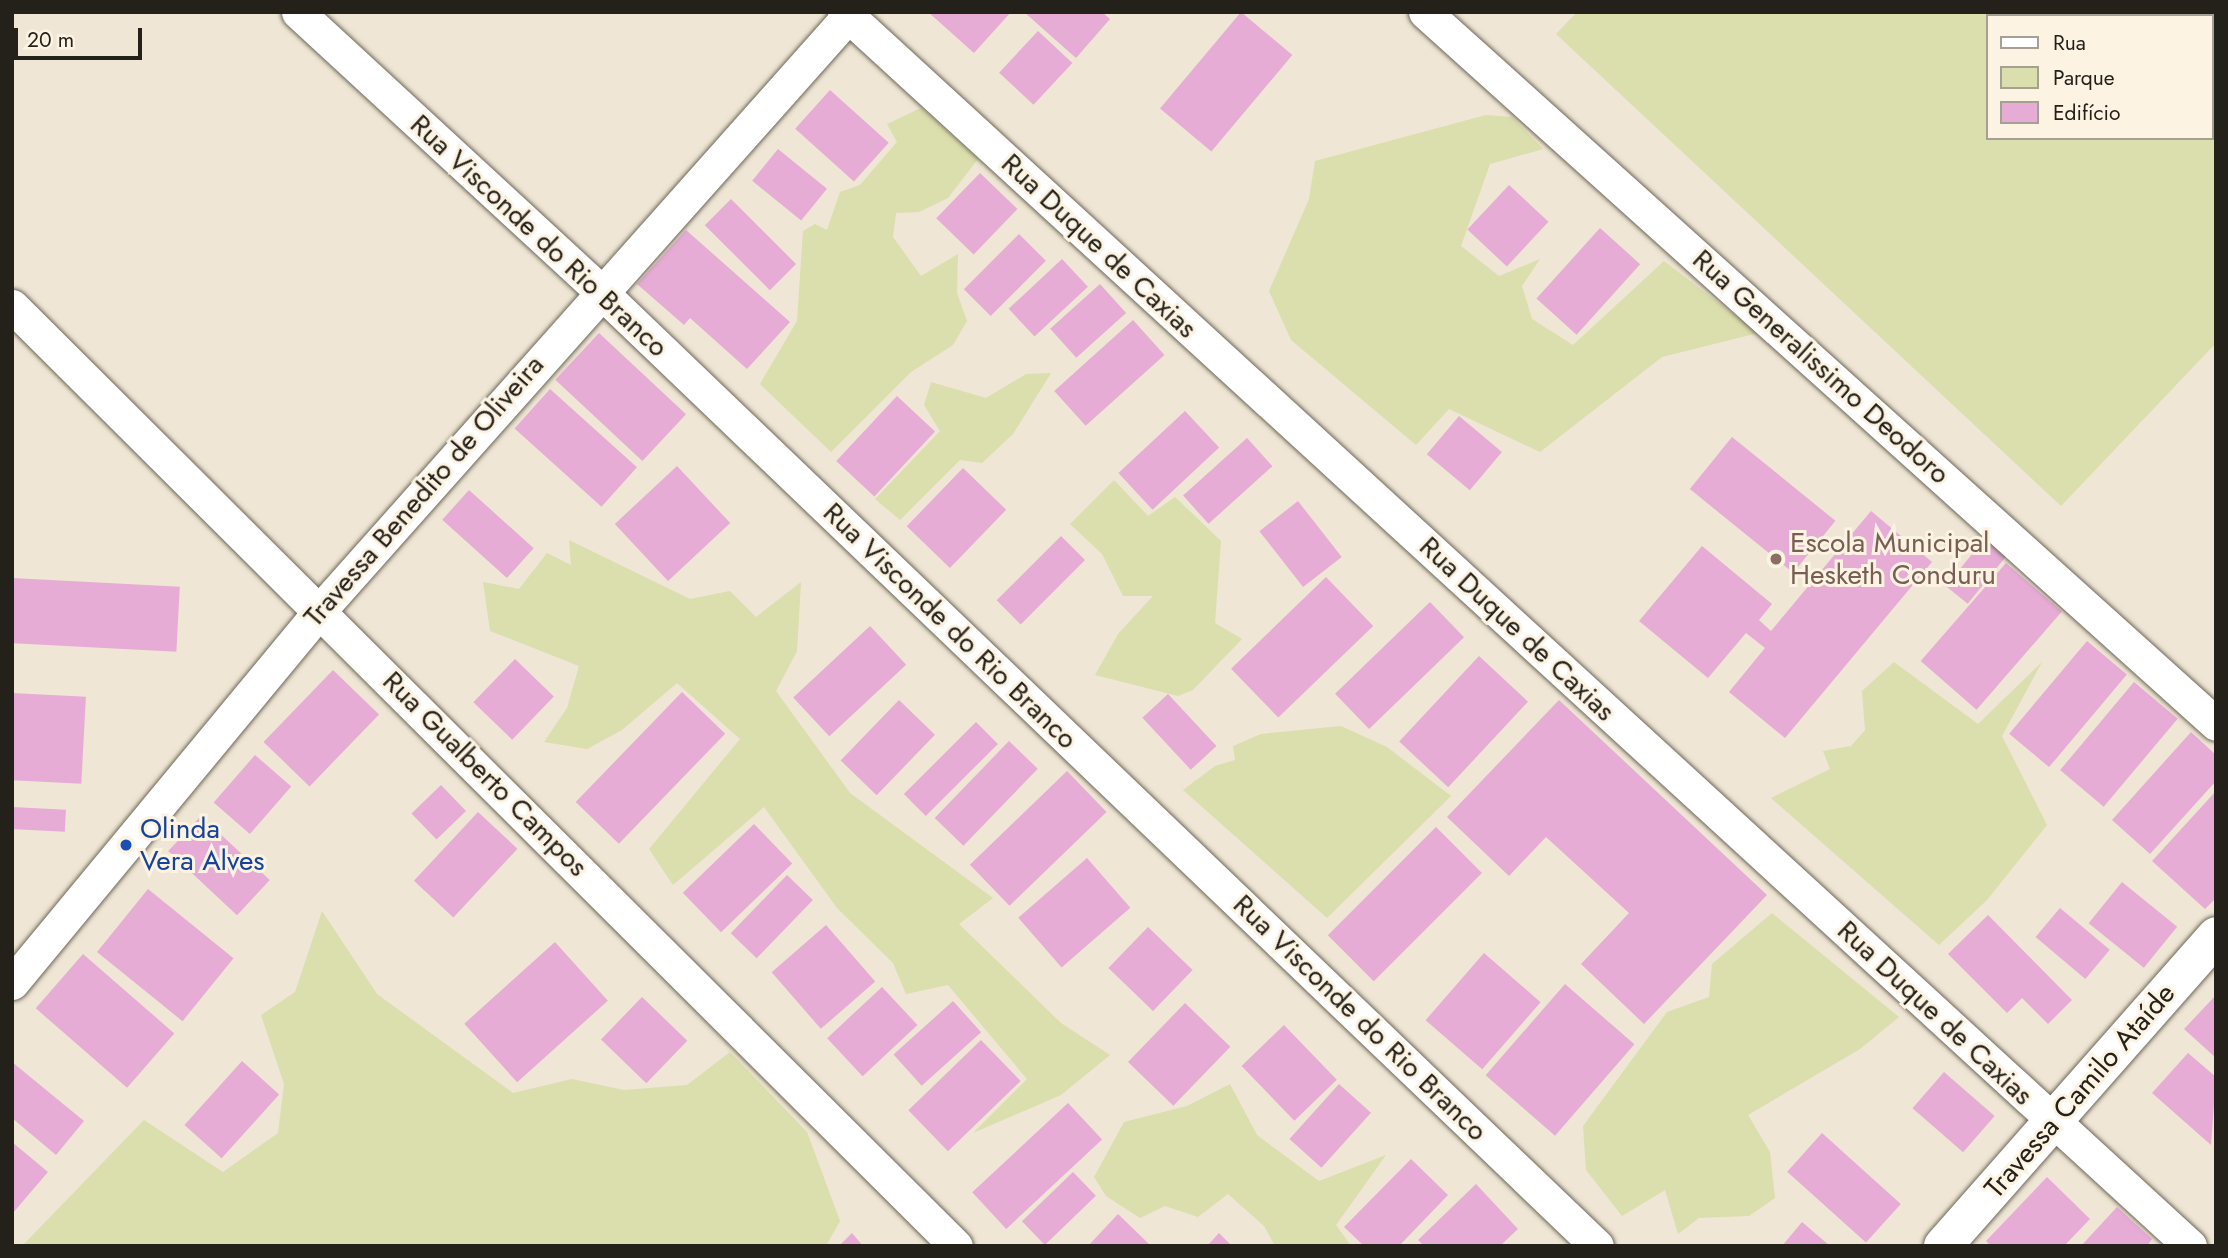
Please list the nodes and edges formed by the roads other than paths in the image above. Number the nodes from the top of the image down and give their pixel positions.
1 (298, 12) edge
2 (1425, 12) edge
3 (849, 14) edge
4 (599, 290) junction
5 (12, 306) edge
6 (321, 609) junction
7 (2216, 724) edge
8 (2216, 936) edge
9 (12, 983) edge
10 (2054, 1122) junction
11 (956, 1246) edge
12 (1597, 1246) edge
13 (1943, 1246) edge
14 (2190, 1246) edge

1 - 4 street, Rua Visconde do Rio Branco
2 - 7 street, Rua Generalissimo Deodoro
3 - 4 street, Travessa Benedito de Oliveira
3 - 10 street, Rua Duque de Caxias
4 - 6 street, Travessa Benedito de Oliveira
4 - 12 street, Rua Visconde do Rio Branco
5 - 6 street, Rua Gualberto Campos
6 - 9 street, Travessa Benedito de Oliveira
6 - 11 street, Rua Gualberto Campos
8 - 10 street, Travessa Camilo Ataíde
10 - 13 street, Travessa Camilo Ataíde
10 - 14 street, Rua Duque de Caxias

